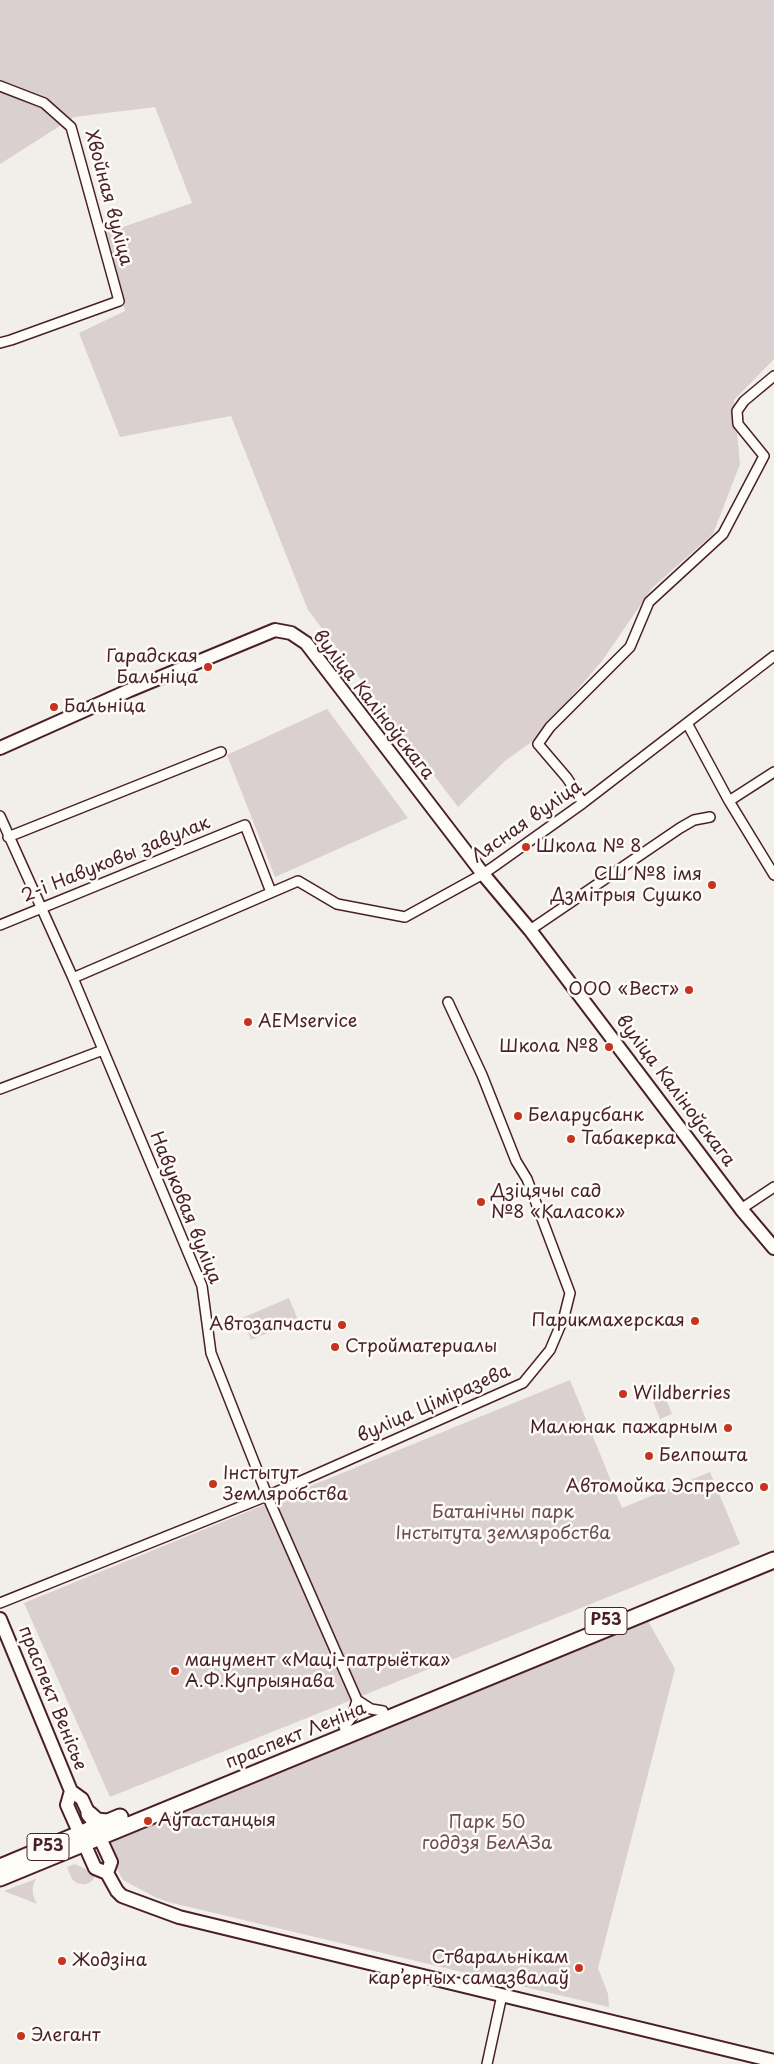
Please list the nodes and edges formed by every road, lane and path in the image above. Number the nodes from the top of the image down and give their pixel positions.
1 (0, 86) edge
2 (0, 343) edge
3 (774, 376) edge
4 (774, 656) edge
5 (688, 723) junction
6 (0, 748) edge
7 (221, 752) dead end
8 (774, 772) edge
9 (730, 801) junction
10 (583, 803) junction
11 (0, 816) edge
12 (710, 817) dead end
13 (8, 837) junction
14 (483, 874) junction
15 (774, 875) edge
16 (271, 892) junction
17 (42, 908) junction
18 (0, 925) edge
19 (530, 930) junction
20 (73, 978) junction
21 (448, 1002) dead end
22 (103, 1050) junction
23 (0, 1089) edge
24 (774, 1187) edge
25 (741, 1208) junction
26 (774, 1248) edge
27 (267, 1496) junction
28 (774, 1550) edge
29 (774, 1560) edge
30 (0, 1603) edge
31 (0, 1619) edge
32 (357, 1700) junction
33 (383, 1711) junction
34 (344, 1727) junction
35 (71, 1791) junction
36 (98, 1825) junction
37 (82, 1838) junction
38 (0, 1866) edge
39 (107, 1873) junction
40 (0, 1878) edge
41 (502, 1995) junction
42 (774, 2061) edge
43 (487, 2064) edge

1 - 2 street, Хвойная вуліца
3 - 10 street
4 - 5 street, Лясная вуліца
5 - 9 street
5 - 10 street, Лясная вуліца
6 - 14 street, вуліца Каліноўскага
7 - 13 street
8 - 9 street
9 - 15 street
10 - 14 street, Лясная вуліца
11 - 13 street, Навуковая вуліца
12 - 19 street
13 - 17 street, Навуковая вуліца
14 - 16 street, Лясная вуліца
14 - 19 street, вуліца Каліноўскага
16 - 17 street, 2-і Навуковы завулак
16 - 20 street
17 - 18 street, 2-і Навуковы завулак
17 - 20 street, Навуковая вуліца
19 - 25 street, вуліца Каліноўскага
20 - 22 street, Навуковая вуліца
21 - 27 street, вуліца Ціміразева
22 - 23 street
22 - 27 street, Навуковая вуліца
24 - 25 street
25 - 26 street, вуліца Каліноўскага
27 - 30 street, вуліца Ціміразева
27 - 32 street, Навуковая вуліца
28 - 33 main road, праспект Леніна / Р53
29 - 36 main road, праспект Леніна / Р53
31 - 35 street, праспект Венісье
32 - 33 street
32 - 34 street
33 - 34 main road, праспект Леніна / Р53
34 - 36 main road, праспект Леніна / Р53
35 - 36 street, праспект Венісье
35 - 37 street, праспект Венісье
36 - 37 main road, праспект Леніна / Р53
36 - 39 street, праспект Венісье
37 - 38 main road, праспект Леніна / Р53
37 - 39 street, праспект Венісье
37 - 40 main road, праспект Леніна / Р53
39 - 41 street
41 - 42 street
41 - 43 street

